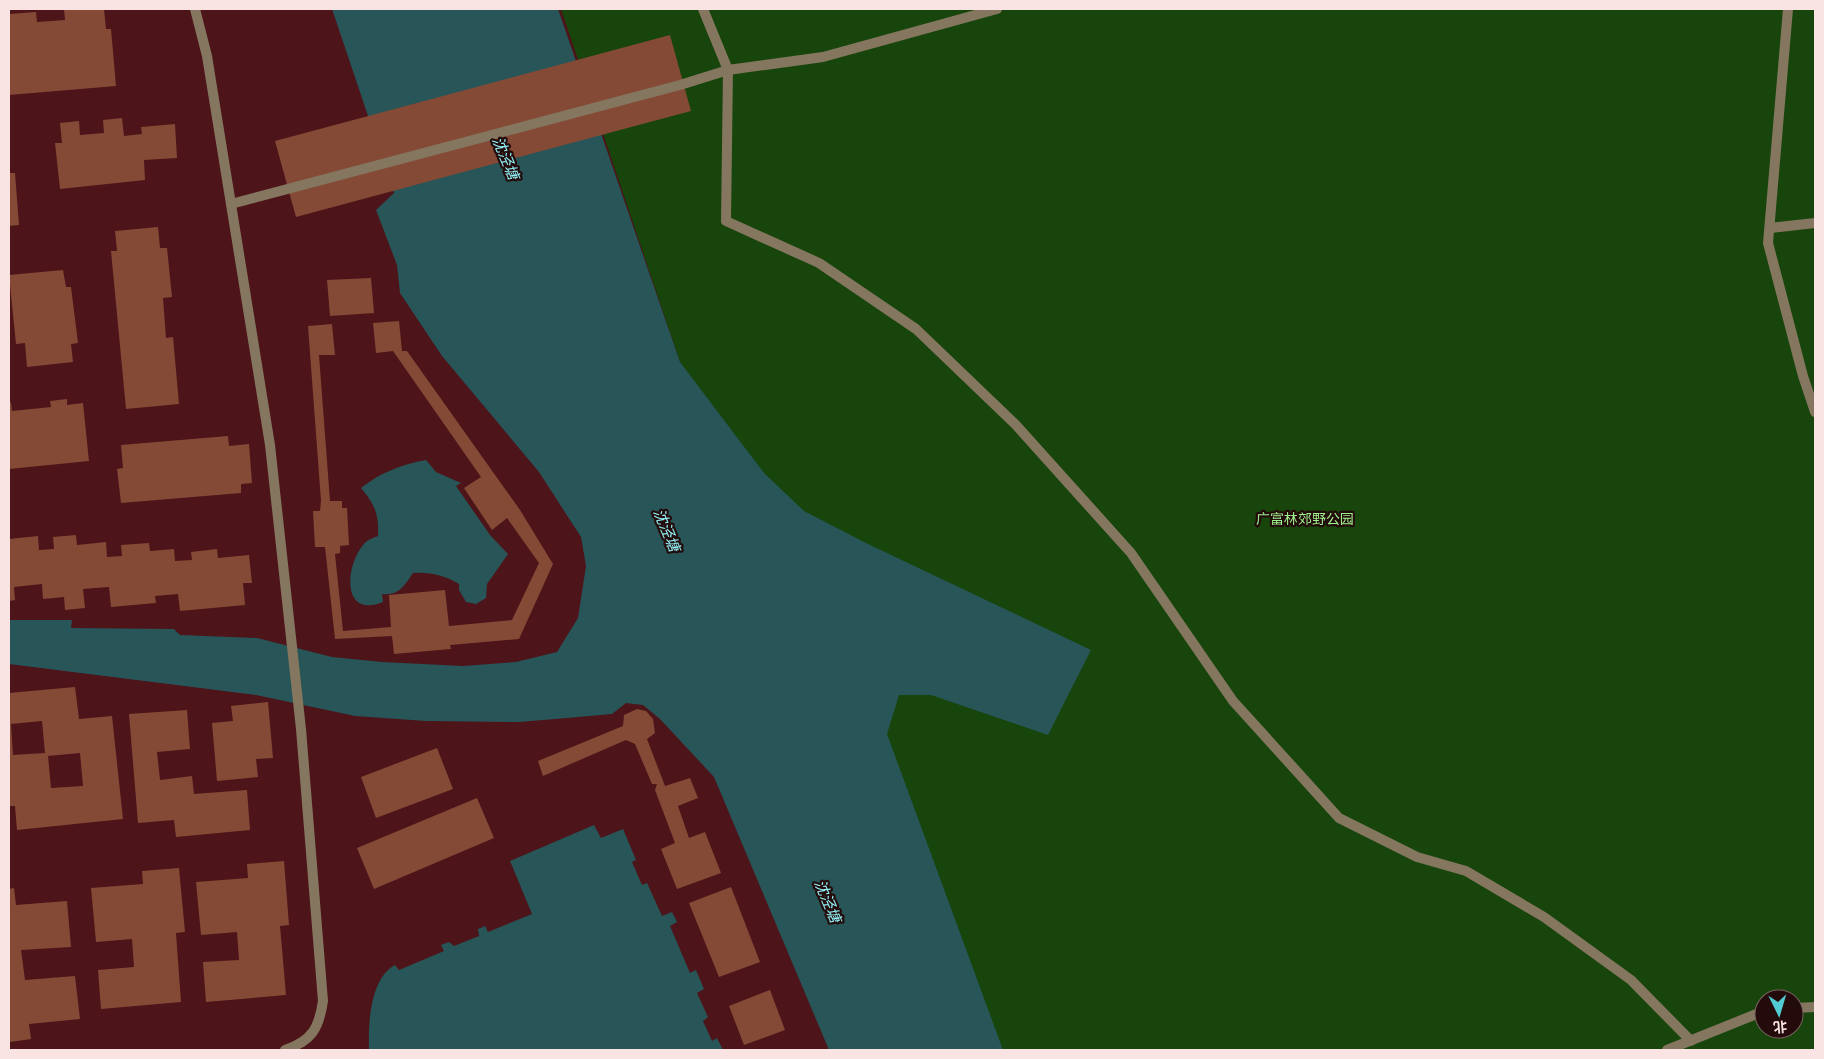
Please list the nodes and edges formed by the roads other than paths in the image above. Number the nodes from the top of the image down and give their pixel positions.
1 (196, 9) edge
2 (703, 9) edge
3 (997, 9) edge
4 (1788, 9) edge
5 (728, 70) junction
6 (231, 204) junction
7 (1815, 223) edge
8 (1770, 228) junction
9 (1815, 412) edge
10 (1754, 1015) edge
11 (1691, 1041) junction
12 (291, 1049) edge
13 (1667, 1050) edge

1 - 6 street
2 - 5 street
3 - 5 street
4 - 8 street
5 - 6 street
5 - 11 street
6 - 12 street
7 - 8 street
8 - 9 street
10 - 11 street
11 - 13 street

